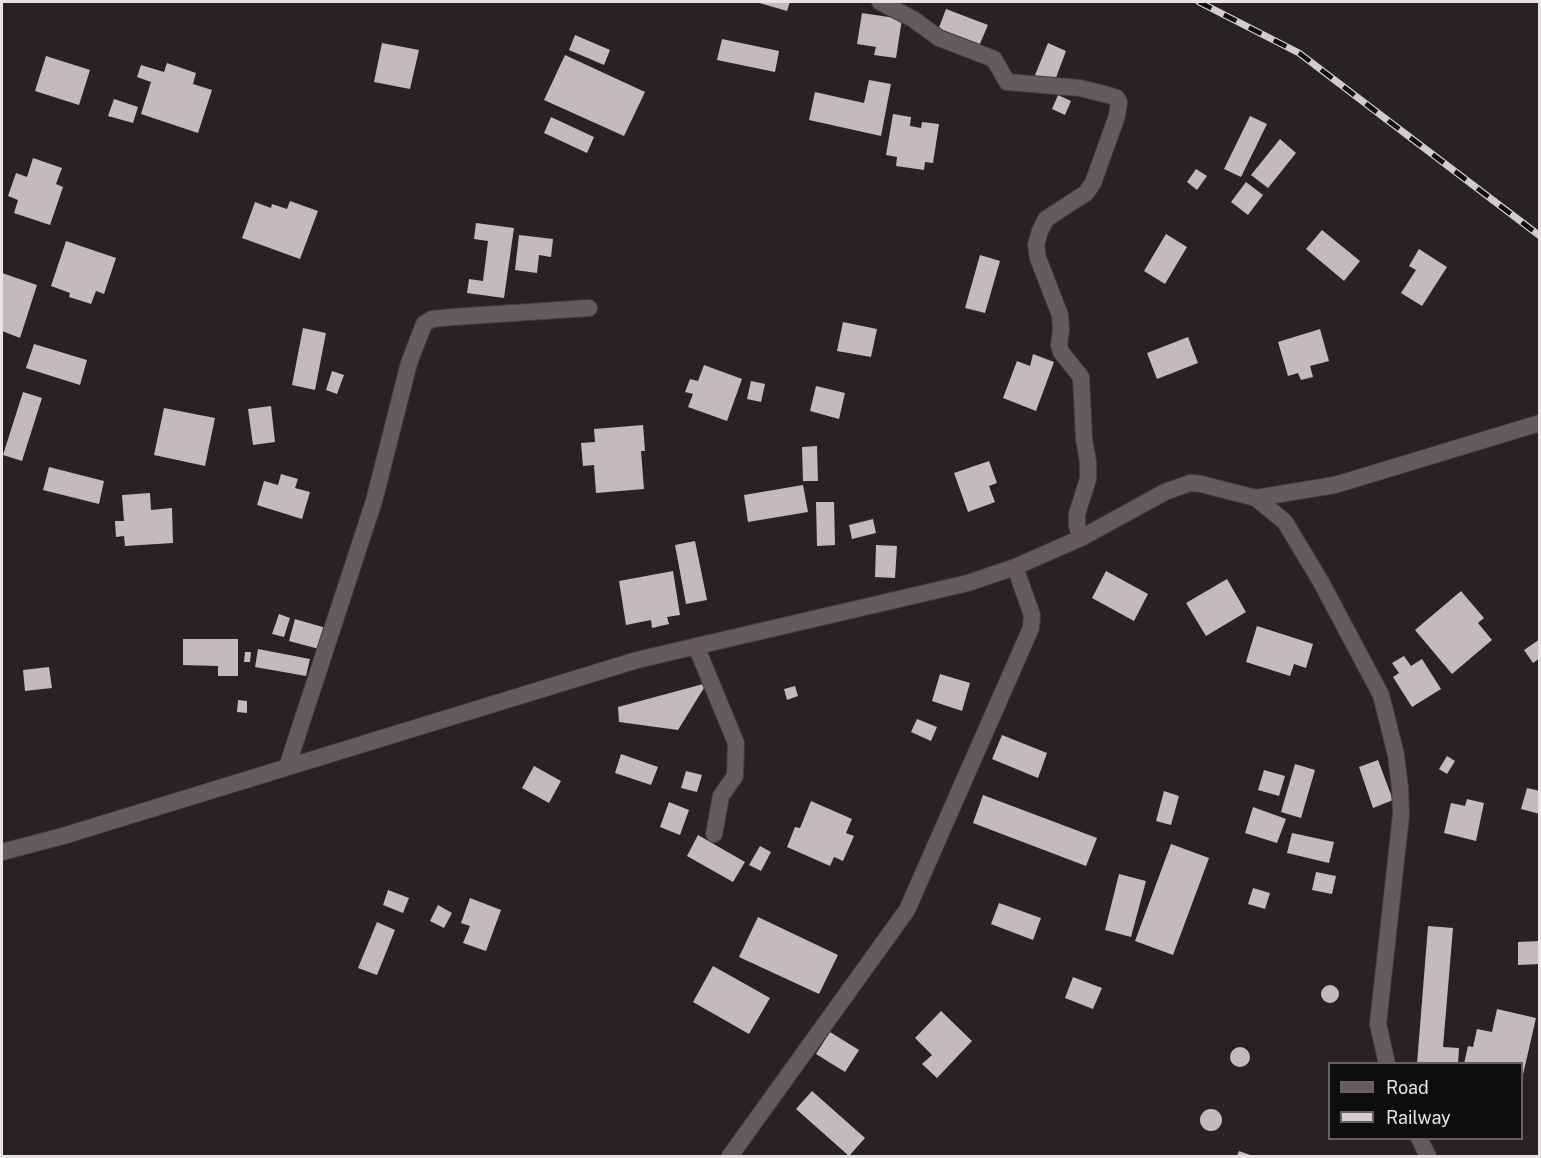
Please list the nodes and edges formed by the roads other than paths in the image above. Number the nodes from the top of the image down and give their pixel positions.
1 (880, 2) edge
2 (589, 308) dead end
3 (1539, 423) edge
4 (1256, 498) junction
5 (1081, 538) junction
6 (1015, 567) junction
7 (696, 646) junction
8 (287, 767) junction
9 (714, 834) dead end
10 (2, 852) edge
11 (1387, 1062) edge
12 (1420, 1140) edge
13 (730, 1156) edge
14 (1428, 1156) edge

1 - 5 street
2 - 8 street
3 - 4 street
4 - 5 street
4 - 11 street
5 - 6 street
6 - 7 street
6 - 13 street
7 - 8 street
7 - 9 street
8 - 10 street
12 - 14 street

